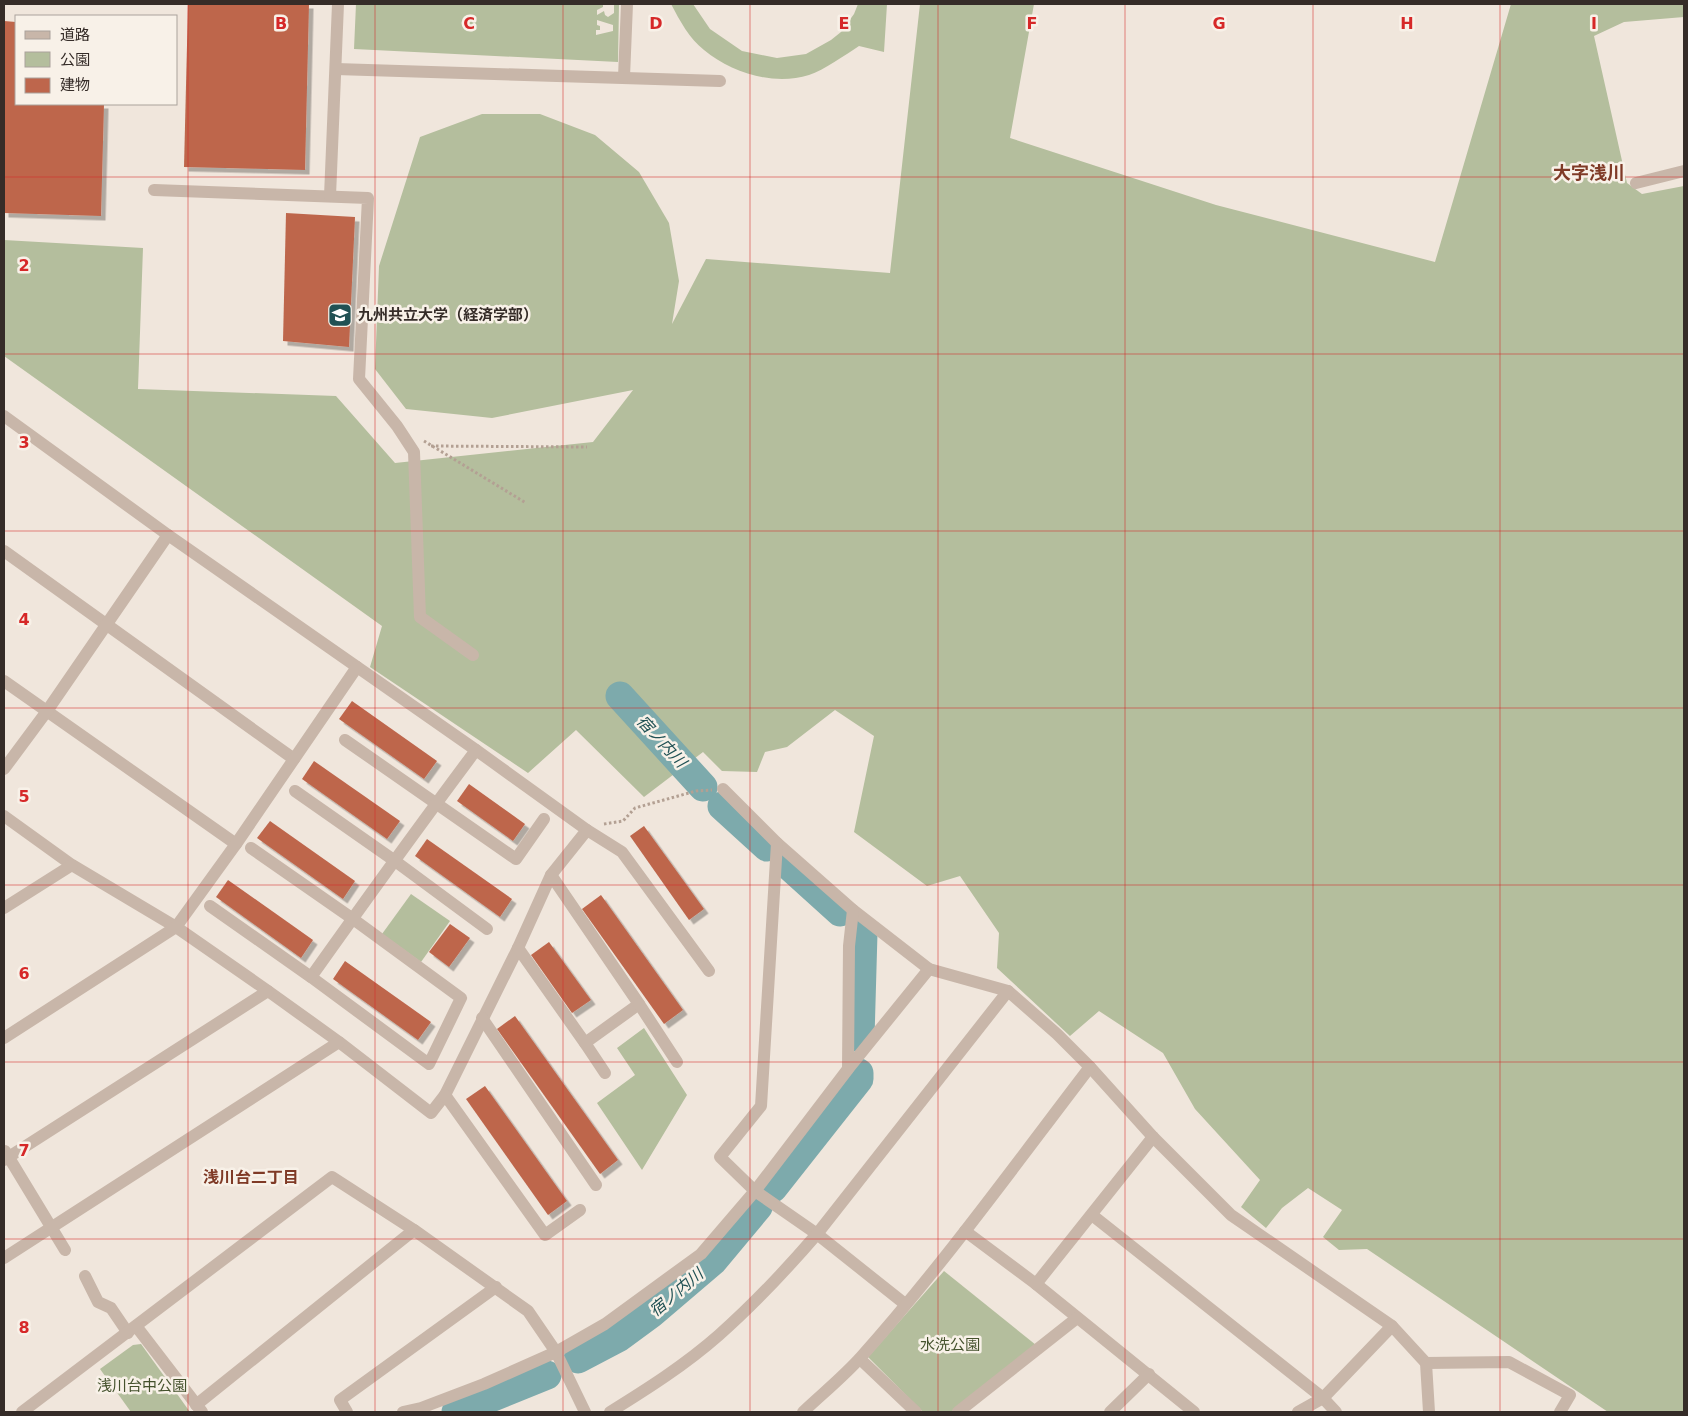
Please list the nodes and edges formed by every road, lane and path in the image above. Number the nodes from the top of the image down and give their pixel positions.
1 (338, 4) edge
2 (627, 4) edge
3 (336, 69) junction
4 (624, 77) junction
5 (720, 81) dead end
6 (1684, 172) edge
7 (1636, 183) dead end
8 (154, 190) dead end
9 (330, 196) junction
10 (4, 416) edge
11 (423, 441) dead end
12 (431, 446) junction
13 (587, 447) dead end
14 (526, 503) dead end
15 (168, 536) junction
16 (4, 551) edge
17 (108, 625) junction
18 (473, 654) dead end
19 (357, 667) junction
20 (4, 680) edge
21 (47, 711) junction
22 (345, 740) dead end
23 (476, 750) junction
24 (294, 759) junction
25 (4, 769) edge
26 (723, 789) dead end
27 (295, 791) dead end
28 (696, 791) dead end
29 (436, 803) junction
30 (4, 816) edge
31 (544, 819) dead end
32 (587, 830) junction
33 (777, 843) junction
34 (236, 844) junction
35 (251, 848) dead end
36 (394, 861) junction
37 (72, 865) junction
38 (551, 876) junction
39 (210, 906) dead end
40 (4, 908) edge
41 (853, 910) junction
42 (353, 919) junction
43 (176, 927) junction
44 (487, 930) dead end
45 (518, 948) junction
46 (929, 969) junction
47 (709, 972) dead end
48 (312, 977) junction
49 (268, 991) junction
50 (1008, 991) junction
51 (639, 1004) junction
52 (482, 1018) junction
53 (4, 1038) edge
54 (339, 1042) junction
55 (585, 1043) junction
56 (677, 1062) dead end
57 (1090, 1067) junction
58 (848, 1069) junction
59 (605, 1073) dead end
60 (445, 1095) junction
61 (1153, 1137) junction
62 (5, 1155) edge
63 (596, 1185) dead end
64 (755, 1190) junction
65 (580, 1210) dead end
66 (1092, 1215) junction
67 (52, 1226) junction
68 (414, 1230) junction
69 (965, 1231) junction
70 (817, 1234) junction
71 (65, 1250) dead end
72 (4, 1258) edge
73 (85, 1276) dead end
74 (1036, 1284) junction
75 (496, 1287) junction
76 (905, 1304) junction
77 (1077, 1318) junction
78 (1392, 1326) junction
79 (132, 1329) junction
80 (556, 1352) junction
81 (860, 1358) junction
82 (1426, 1363) junction
83 (1149, 1374) junction
84 (1323, 1398) junction
85 (199, 1409) edge
86 (22, 1412) edge
87 (347, 1412) edge
88 (403, 1412) edge
89 (585, 1412) edge
90 (610, 1412) edge
91 (803, 1412) edge
92 (916, 1412) edge
93 (958, 1412) edge
94 (1110, 1412) edge
95 (1194, 1412) edge
96 (1298, 1412) edge
97 (1336, 1412) edge
98 (1429, 1412) edge
99 (1560, 1412) edge

1 - 3 street
2 - 4 street
3 - 4 street
3 - 9 street
4 - 5 street
6 - 7 street
8 - 9 street
9 - 18 street
10 - 15 street
11 - 12 path
12 - 13 path
12 - 14 path
15 - 17 street
15 - 19 street
16 - 17 street
17 - 21 street
17 - 24 street
19 - 23 street
19 - 24 street
20 - 21 street
21 - 25 street
21 - 34 street
22 - 29 street
23 - 29 street
23 - 32 street
24 - 34 street
26 - 33 street
27 - 36 street
28 - 32 path
29 - 31 street
29 - 36 street
30 - 37 street
32 - 38 street
32 - 47 street
33 - 41 street
33 - 64 street
34 - 43 street
35 - 42 street
36 - 42 street
36 - 44 street
37 - 40 street
37 - 43 street
38 - 45 street
38 - 51 street
39 - 48 street
41 - 46 street
41 - 58 street
42 - 48 street
42 - 48 street
43 - 49 street
43 - 53 street
45 - 52 street
45 - 55 street
46 - 50 street
46 - 58 street
49 - 54 street
49 - 62 street
50 - 57 street
50 - 70 street
51 - 55 street
51 - 56 street
52 - 60 street
52 - 63 street
54 - 60 street
54 - 67 street
55 - 59 street
57 - 61 street
57 - 69 street
58 - 64 street
60 - 65 street
61 - 66 street
61 - 78 street
62 - 67 street
64 - 70 street
64 - 80 street
66 - 74 street
66 - 84 street
67 - 71 street
67 - 72 street
68 - 75 street
68 - 79 street
68 - 85 street
69 - 74 street
69 - 76 street
70 - 76 street
70 - 90 street
73 - 79 street
74 - 77 street
75 - 80 street
75 - 87 street
76 - 81 street
77 - 83 street
77 - 93 street
78 - 82 street
78 - 84 street
79 - 85 street
79 - 86 street
80 - 88 street
80 - 89 street
81 - 91 street
81 - 92 street
82 - 98 street
82 - 99 street
83 - 94 street
83 - 95 street
84 - 96 street
84 - 97 street

